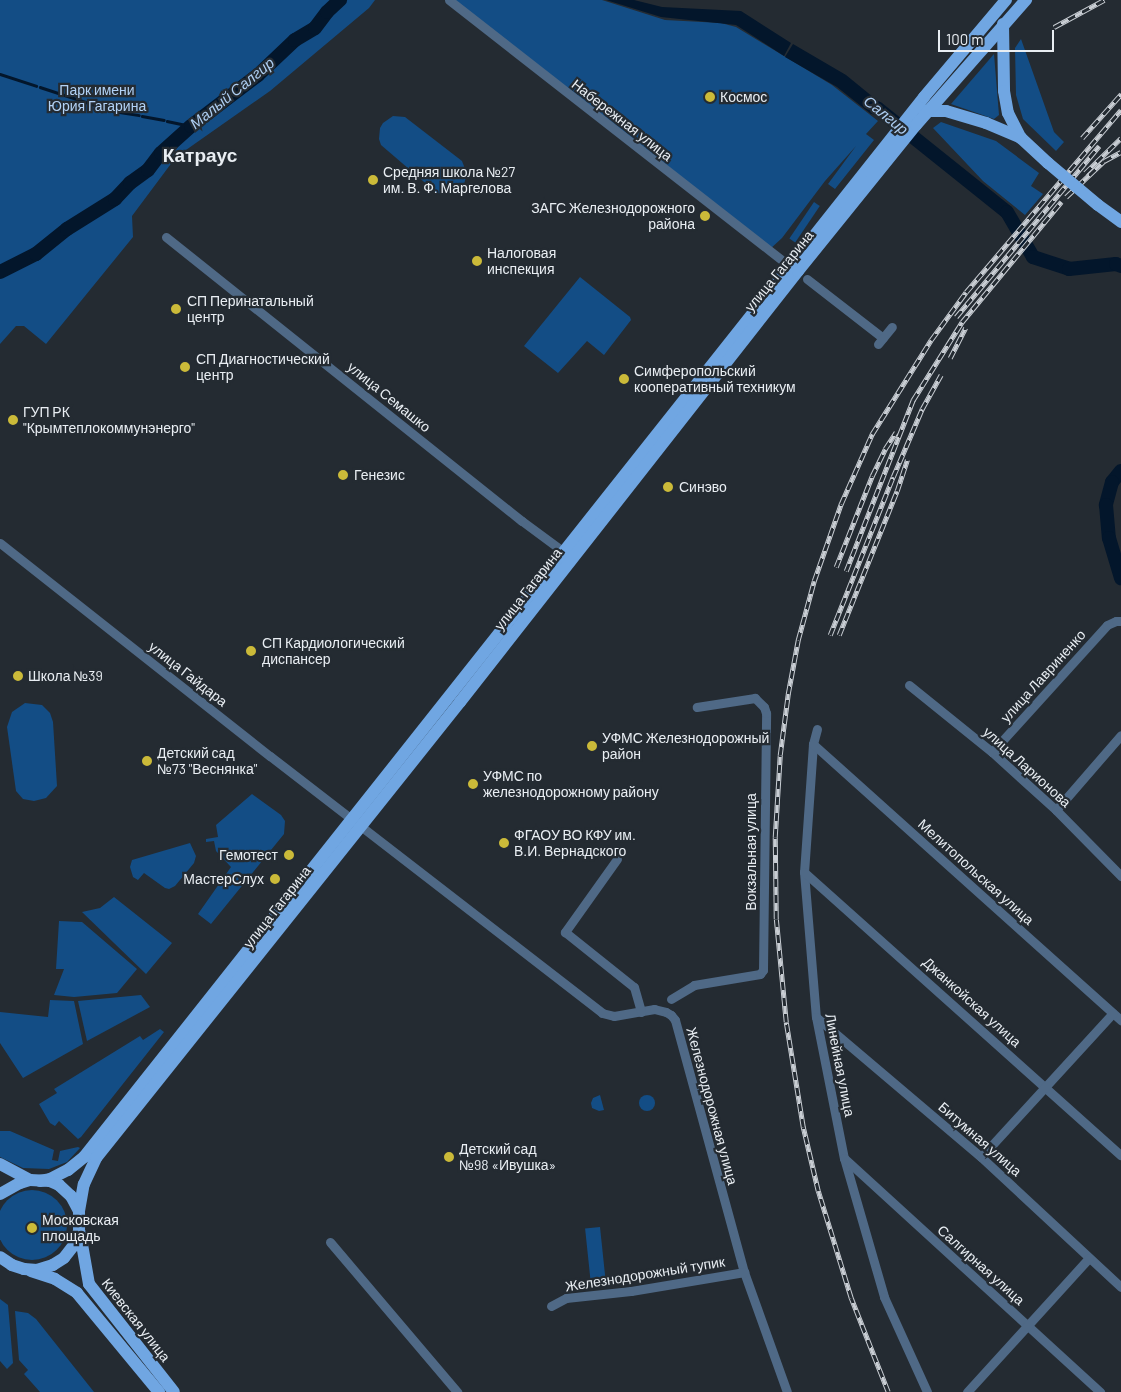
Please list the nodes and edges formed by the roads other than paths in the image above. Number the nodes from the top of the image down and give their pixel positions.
1 (449, 0) edge
2 (1026, 0) edge
3 (1006, 1) edge
4 (1002, 28) junction
5 (929, 110) junction
6 (914, 119) junction
7 (1021, 138) junction
8 (894, 144) junction
9 (1121, 222) edge
10 (166, 237) dead end
11 (787, 264) junction
12 (807, 279) dead end
13 (892, 327) dead end
14 (0, 543) edge
15 (568, 555) junction
16 (1118, 621) edge
17 (909, 685) dead end
18 (697, 707) dead end
19 (817, 729) dead end
20 (1121, 735) edge
21 (813, 744) junction
22 (992, 752) junction
23 (1056, 810) junction
24 (356, 823) junction
25 (617, 859) dead end
26 (804, 872) junction
27 (1120, 873) edge
28 (671, 999) dead end
29 (641, 1012) junction
30 (1114, 1013) junction
31 (816, 1017) junction
32 (1121, 1020) edge
33 (1047, 1087) junction
34 (1121, 1155) edge
35 (981, 1157) junction
36 (844, 1158) junction
37 (0, 1164) edge
38 (35, 1180) junction
39 (0, 1194) edge
40 (79, 1211) junction
41 (79, 1231) junction
42 (330, 1242) dead end
43 (0, 1257) edge
44 (1089, 1258) junction
45 (6, 1264) edge
46 (24, 1269) junction
47 (744, 1272) junction
48 (1121, 1287) edge
49 (551, 1306) dead end
50 (1028, 1327) junction
51 (159, 1392) edge
52 (174, 1392) edge
53 (458, 1392) edge
54 (787, 1392) edge
55 (927, 1392) edge
56 (967, 1392) edge
57 (1100, 1392) edge

1 - 11 street, Набережная улица
2 - 4 main road, улица Гагарина
3 - 4 main road
3 - 6 main road, улица Гагарина
4 - 5 main road, улица Гагарина
4 - 7 main road
5 - 6 main road, улица Гагарина
5 - 7 main road
6 - 8 main road, улица Гагарина
7 - 9 main road, bridge
8 - 11 main road, улица Гагарина
8 - 15 main road, улица Гагарина
10 - 15 street, улица Семашко
11 - 15 main road, улица Гагарина
12 - 13 street
14 - 24 street, улица Гайдара
15 - 24 main road, улица Гагарина
16 - 22 street, улица Лавриненко
17 - 22 street, улица Ларионова
18 - 28 street, Вокзальная улица
19 - 21 street, Линейная улица
20 - 23 street
21 - 26 street, Линейная улица
21 - 30 street, Мелитопольская улица
22 - 23 street, улица Ларионова
23 - 27 street, улица Ларионова
24 - 29 street, Железнодорожная улица
24 - 38 main road, улица Гагарина
24 - 40 main road, улица Гагарина
25 - 29 street
26 - 31 street, Линейная улица
26 - 33 street, Джанкойская улица
29 - 47 street, Железнодорожная улица
30 - 32 street, Мелитопольская улица
30 - 33 street
31 - 35 street, Битумная улица
31 - 36 street, Линейная улица
33 - 34 street, Джанкойская улица
33 - 35 street
35 - 44 street, Битумная улица
36 - 50 street, Салгирная улица
36 - 55 street, Линейная улица
37 - 38 main road
38 - 39 main road
38 - 40 main road
40 - 41 main road
41 - 46 main road
41 - 52 main road, Киевская улица
42 - 53 street
43 - 45 main road
44 - 48 street, Битумная улица
44 - 50 street
45 - 46 main road
46 - 51 main road, Киевская улица
47 - 49 street, Железнодорожный тупик
47 - 54 street, Железнодорожная улица
50 - 56 street
50 - 57 street, Салгирная улица

